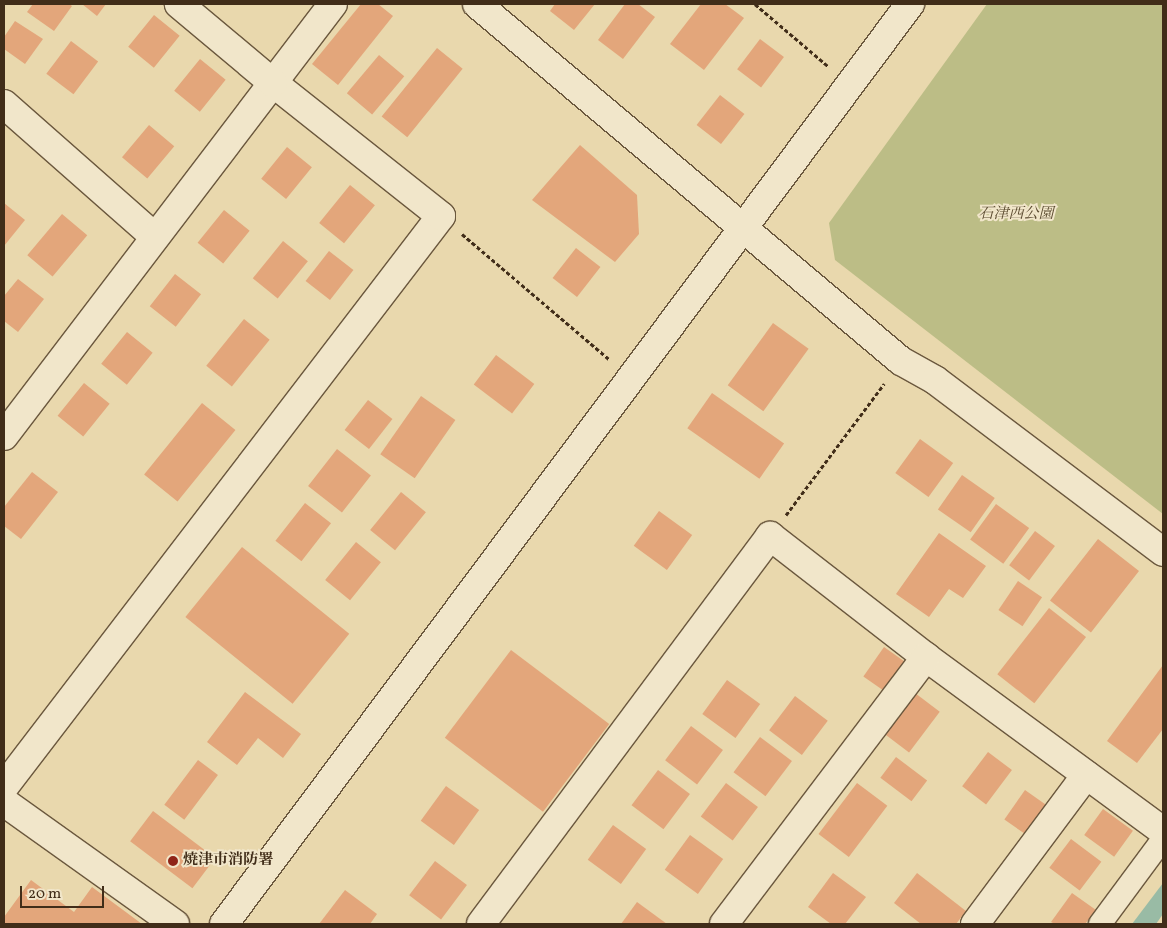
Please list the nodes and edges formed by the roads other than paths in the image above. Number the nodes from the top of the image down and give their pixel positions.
1 (180, 4) edge
2 (333, 4) edge
3 (476, 4) edge
4 (910, 4) edge
5 (273, 83) junction
6 (4, 104) edge
7 (746, 229) junction
8 (155, 237) junction
9 (4, 436) edge
10 (1163, 552) edge
11 (926, 657) junction
12 (1086, 775) junction
13 (4, 787) edge
14 (4, 802) edge
15 (1163, 831) edge
16 (1163, 838) edge
17 (175, 924) edge
18 (224, 924) edge
19 (482, 924) edge
20 (724, 924) edge
21 (975, 924) edge
22 (1100, 924) edge

1 - 5 street
2 - 5 street
3 - 7 street
4 - 7 street
5 - 8 street
5 - 13 street
6 - 8 street
7 - 10 street
7 - 18 street
8 - 9 street
11 - 12 street
11 - 19 street
11 - 20 street
12 - 15 street
12 - 21 street
14 - 17 street
16 - 22 street

